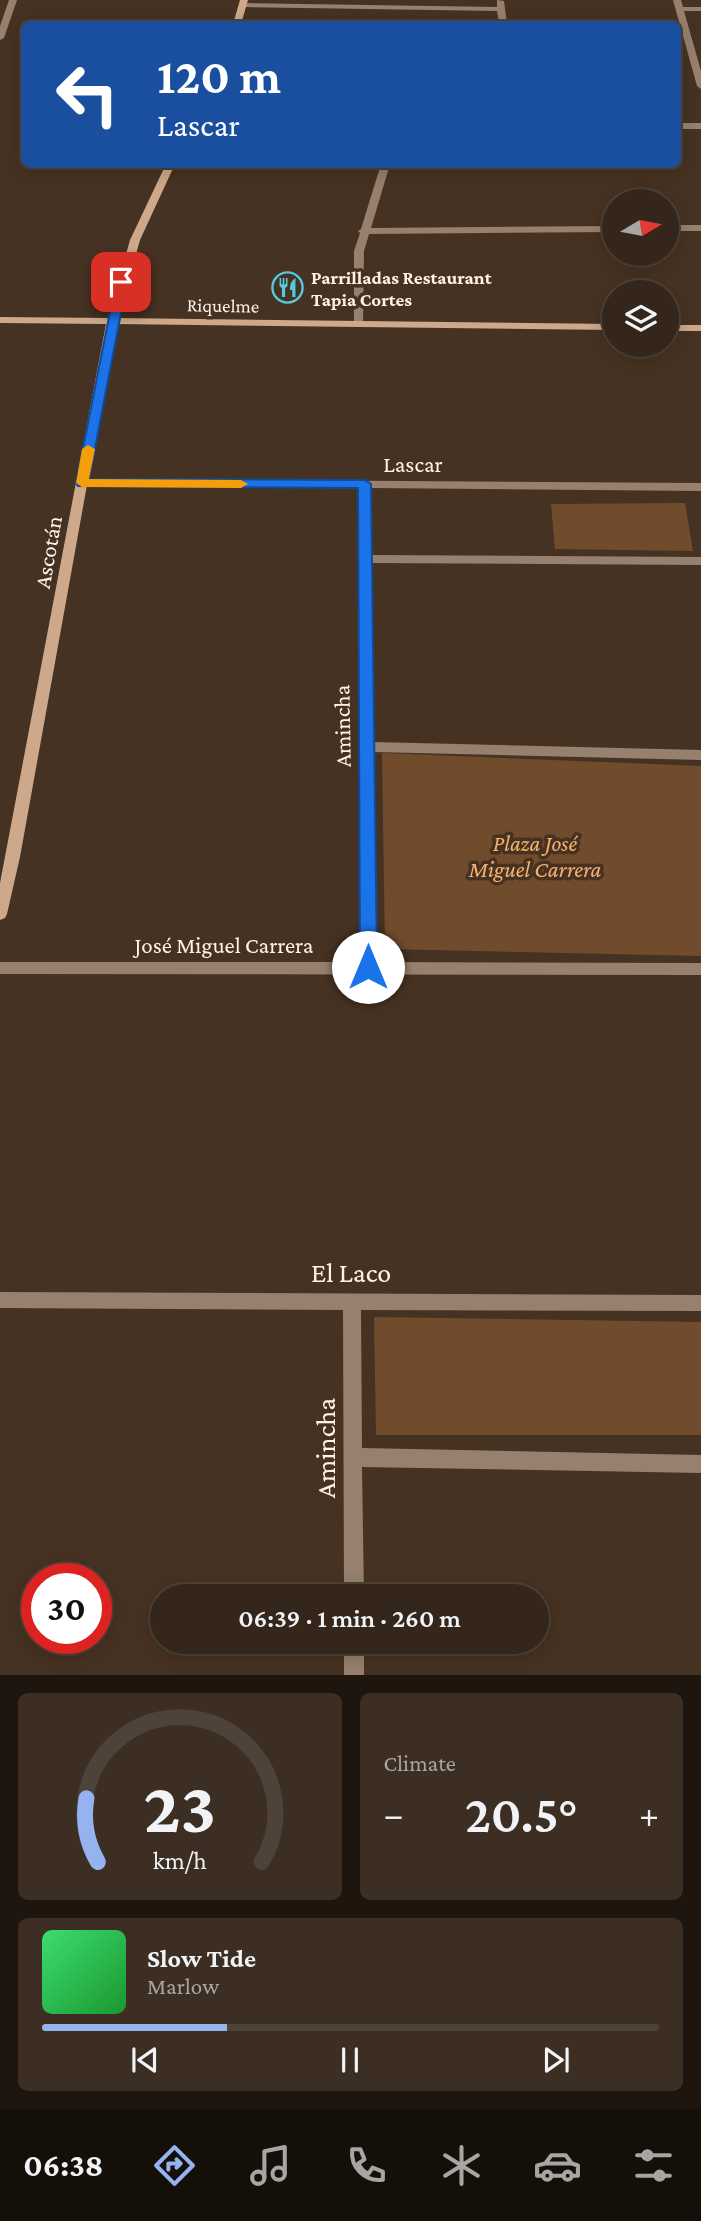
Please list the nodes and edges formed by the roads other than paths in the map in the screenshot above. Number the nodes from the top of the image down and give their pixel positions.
1 (13, 0) edge
2 (244, 3) edge
3 (500, 4) edge
4 (679, 5) edge
5 (701, 9) edge
6 (238, 21) edge
7 (0, 38) edge
8 (701, 86) edge
9 (681, 126) edge
10 (701, 126) edge
11 (169, 168) edge
12 (385, 168) edge
13 (679, 228) edge
14 (701, 228) edge
15 (602, 229) edge
16 (363, 231) junction
17 (0, 320) edge
18 (112, 321) junction
19 (358, 324) junction
20 (602, 327) edge
21 (679, 328) edge
22 (701, 328) edge
23 (82, 483) junction
24 (365, 484) junction
25 (701, 486) edge
26 (364, 559) junction
27 (701, 561) edge
28 (366, 747) junction
29 (701, 755) edge
30 (7, 857) edge
31 (0, 914) edge
32 (368, 967) junction
33 (0, 968) edge
34 (701, 970) edge
35 (0, 1300) edge
36 (352, 1300) junction
37 (701, 1303) edge
38 (353, 1457) junction
39 (701, 1464) edge
40 (354, 1584) edge
41 (354, 1654) edge
42 (354, 1675) edge

1 - 7 street
2 - 3 street
2 - 6 street
4 - 5 street
4 - 8 street
9 - 10 street
11 - 18 street, Ascotán
12 - 16 street
13 - 14 street
15 - 16 street
16 - 19 street
17 - 18 street, Riquelme
18 - 19 street, Riquelme
18 - 23 street, Ascotán
19 - 20 street, Riquelme
21 - 22 street
23 - 24 street, Lascar
23 - 30 street, Ascotán
24 - 25 street, Lascar
24 - 26 street, Amincha
26 - 27 street
26 - 28 street, Amincha
28 - 29 street
28 - 32 street, Amincha
30 - 31 street, Ascotán
32 - 33 street, José Miguel Carrera
32 - 34 street, José Miguel Carrera
35 - 36 street, El Laco
36 - 37 street, El Laco
36 - 38 street, Amincha
38 - 39 street
38 - 40 street, Amincha
41 - 42 street

